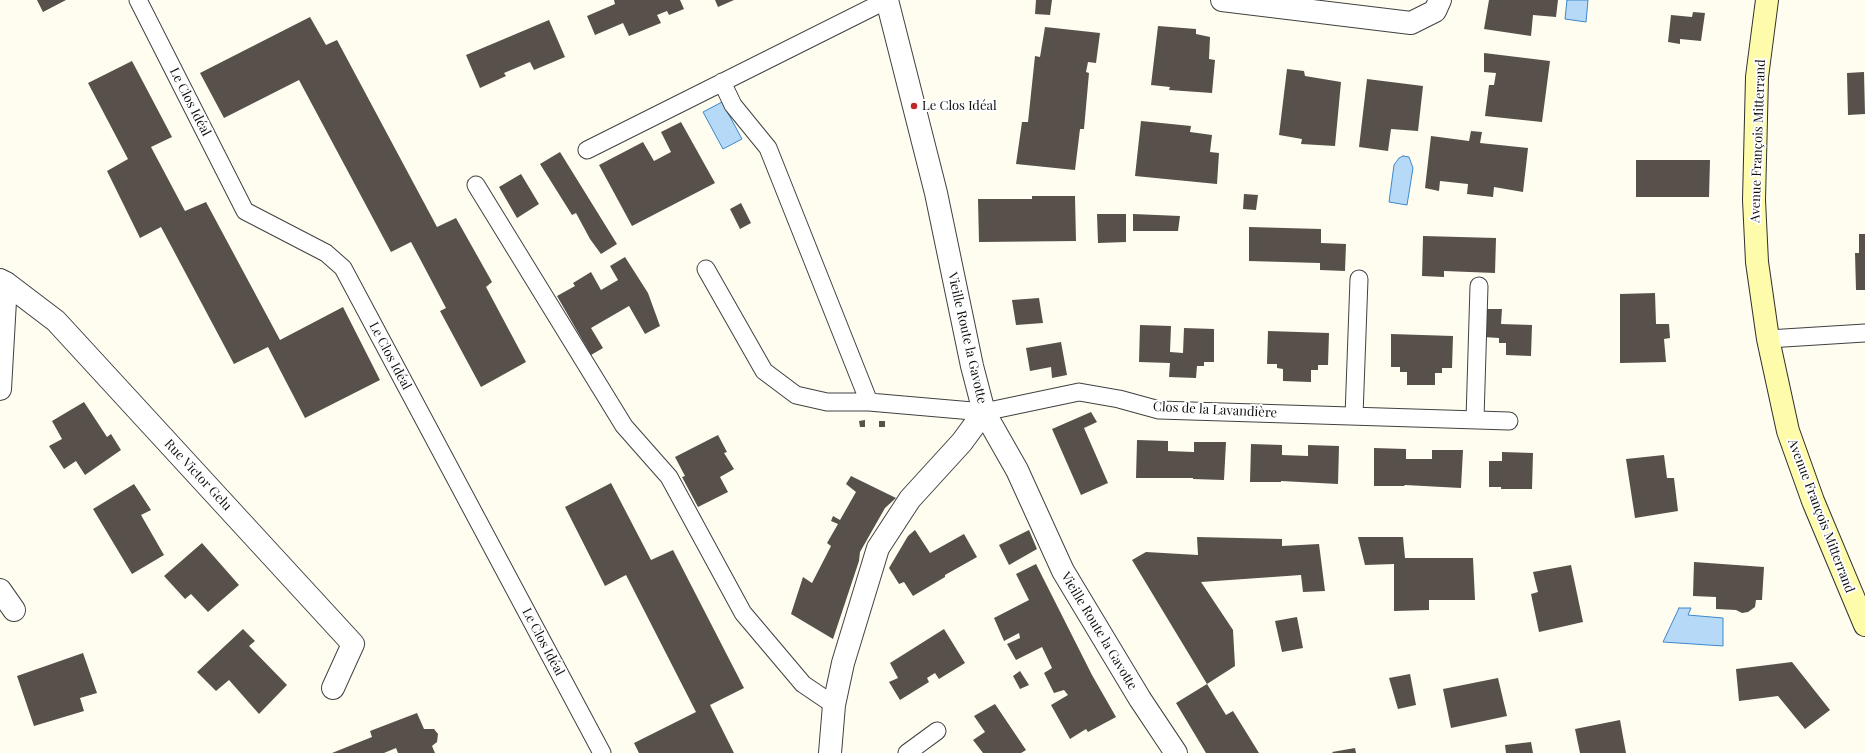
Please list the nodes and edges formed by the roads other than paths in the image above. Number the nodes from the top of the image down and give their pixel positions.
1 (138, 0) edge
2 (887, 0) edge
3 (1222, 0) edge
4 (1440, 0) edge
5 (1767, 0) edge
6 (722, 82) junction
7 (587, 150) dead end
8 (476, 185) dead end
9 (706, 269) dead end
10 (1359, 279) dead end
11 (3, 281) edge
12 (1479, 286) dead end
13 (1865, 333) edge
14 (1768, 339) junction
15 (0, 389) edge
16 (870, 402) junction
17 (984, 412) junction
18 (1354, 416) junction
19 (1475, 419) junction
20 (1509, 421) dead end
21 (0, 590) edge
22 (14, 610) dead end
23 (1865, 625) edge
24 (333, 688) dead end
25 (834, 705) junction
26 (937, 731) dead end
27 (602, 753) edge
28 (830, 753) edge
29 (907, 753) edge
30 (1176, 753) edge

1 - 27 lane, Le Clos Idéal
2 - 6 lane
2 - 17 street, Vieille Route la Gavotte
3 - 4 street
5 - 14 main road, Avenue François Mitterrand
6 - 7 lane
6 - 16 lane
8 - 25 lane
9 - 16 lane, Clos de la Lavandière
10 - 18 lane
11 - 15 street
11 - 24 street, Rue Victor Gelu
12 - 19 lane
13 - 14 lane
14 - 23 main road, Avenue François Mitterrand
16 - 17 lane, Clos de la Lavandière
17 - 18 lane, Clos de la Lavandière
17 - 25 street
17 - 30 street, Vieille Route la Gavotte
18 - 19 lane, Clos de la Lavandière
19 - 20 lane, Clos de la Lavandière
21 - 22 street
25 - 28 street
26 - 29 lane

